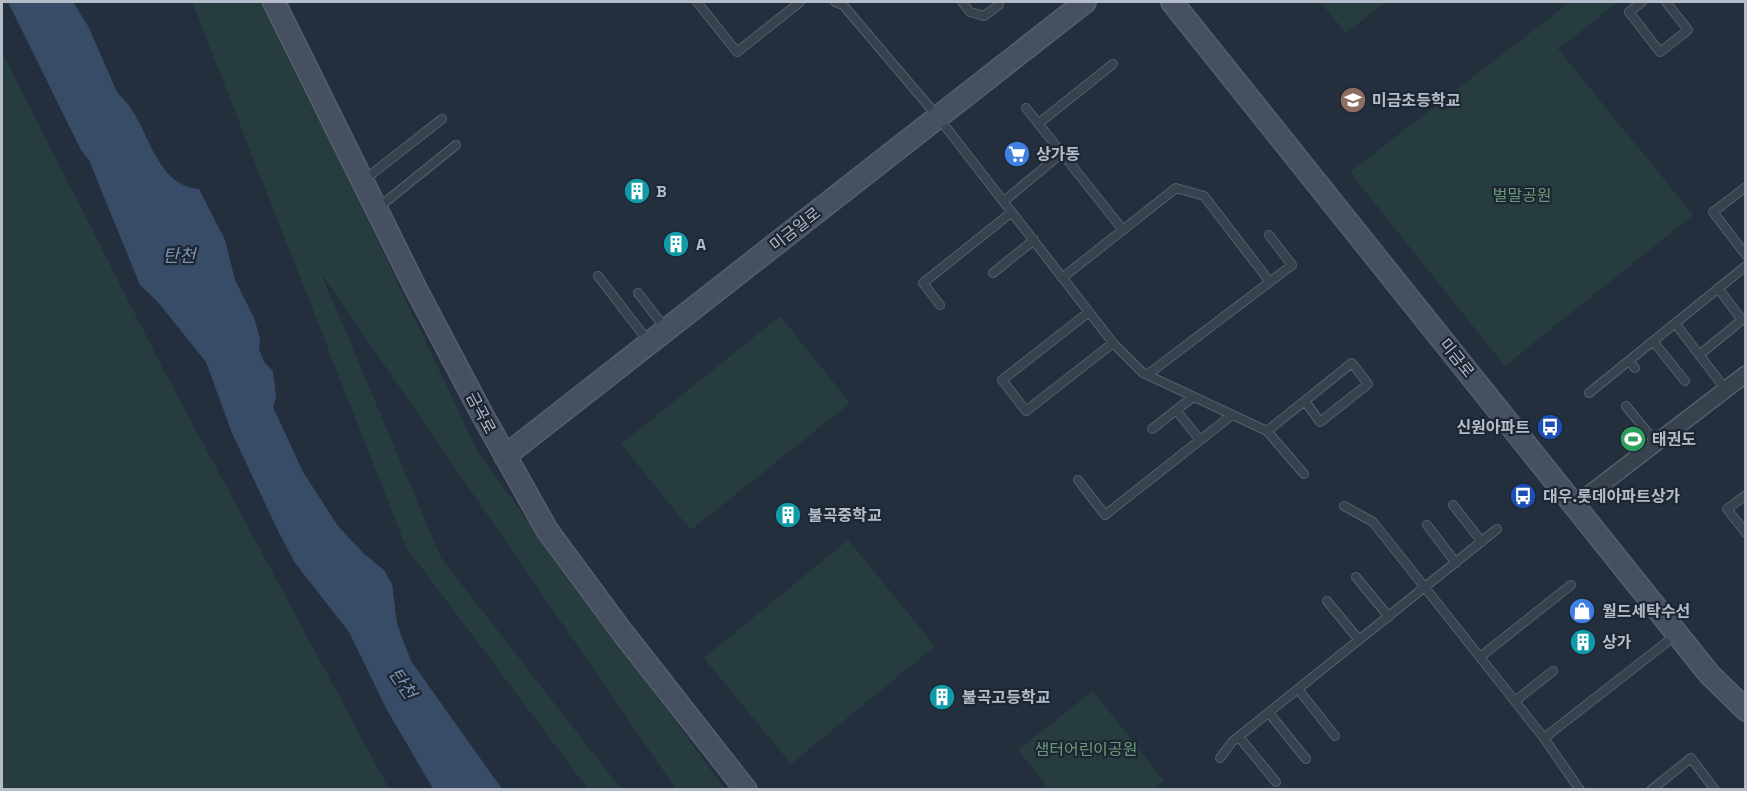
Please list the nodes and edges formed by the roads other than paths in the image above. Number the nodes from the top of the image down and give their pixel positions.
1 (274, 2) edge
2 (697, 2) edge
3 (800, 2) edge
4 (962, 2) edge
5 (1085, 2) edge
6 (1172, 2) edge
7 (1642, 2) edge
8 (1666, 2) edge
9 (842, 3) edge
10 (999, 5) dead end
11 (1113, 64) dead end
12 (1026, 108) dead end
13 (938, 117) junction
14 (442, 119) dead end
15 (1039, 123) junction
16 (456, 145) dead end
17 (1062, 153) junction
18 (362, 181) junction
19 (1744, 191) edge
20 (1004, 201) junction
21 (376, 209) junction
22 (1012, 212) junction
23 (1123, 230) junction
24 (1269, 235) dead end
25 (1034, 240) junction
26 (1746, 255) edge
27 (1746, 266) edge
28 (993, 273) dead end
29 (598, 276) dead end
30 (1062, 278) junction
31 (1270, 282) junction
32 (1718, 288) junction
33 (638, 293) dead end
34 (940, 305) dead end
35 (1089, 312) junction
36 (1675, 323) junction
37 (666, 329) junction
38 (1653, 341) junction
39 (649, 343) junction
40 (1113, 343) junction
41 (1699, 355) junction
42 (1629, 361) junction
43 (1635, 368) dead end
44 (1746, 374) edge
45 (1147, 375) junction
46 (1685, 381) dead end
47 (1726, 390) junction
48 (1589, 393) dead end
49 (1193, 397) junction
50 (1305, 401) junction
51 (1626, 406) dead end
52 (1176, 410) junction
53 (1233, 415) junction
54 (1152, 429) dead end
55 (1268, 431) junction
56 (1200, 440) junction
57 (1657, 444) junction
58 (505, 456) junction
59 (1304, 474) dead end
60 (1078, 480) dead end
61 (1746, 495) edge
62 (1453, 505) dead end
63 (1344, 506) dead end
64 (1575, 506) junction
65 (1427, 525) dead end
66 (1497, 530) dead end
67 (1746, 533) edge
68 (1482, 542) junction
69 (1456, 563) junction
70 (1356, 577) dead end
71 (1571, 585) dead end
72 (1426, 587) junction
73 (1327, 601) dead end
74 (1389, 616) junction
75 (1677, 634) junction
76 (1359, 640) junction
77 (1480, 657) junction
78 (1553, 671) dead end
79 (1299, 689) junction
80 (1515, 701) junction
81 (1746, 710) edge
82 (1269, 713) junction
83 (1335, 736) dead end
84 (1239, 737) junction
85 (1544, 738) junction
86 (1220, 758) dead end
87 (1306, 759) dead end
88 (1276, 782) dead end
89 (1662, 786) edge
90 (746, 789) edge
91 (1580, 789) edge
92 (1651, 789) edge
93 (1715, 789) edge

1 - 18 main road, 금곡로
2 - 3 lane
4 - 10 lane
5 - 13 main road, 미금일로
6 - 64 main road, 미금로
7 - 8 lane
9 - 13 lane
11 - 15 lane
12 - 15 lane
13 - 20 lane
13 - 37 main road, 미금일로
14 - 18 lane
15 - 17 lane
16 - 21 lane
17 - 20 lane
17 - 23 lane
18 - 21 main road, 금곡로
19 - 26 lane
20 - 22 lane
21 - 58 main road, 금곡로
22 - 25 lane
22 - 34 lane
23 - 30 lane
23 - 31 lane
24 - 31 lane
25 - 28 lane
25 - 30 lane
27 - 32 lane
29 - 39 lane
30 - 35 lane
31 - 45 lane
32 - 36 lane
32 - 41 lane
33 - 37 lane
35 - 40 lane
35 - 40 lane
36 - 38 lane
36 - 41 lane
37 - 39 main road, 미금일로
38 - 42 lane
38 - 46 lane
39 - 58 main road, 미금일로
40 - 45 lane
41 - 47 lane
42 - 43 lane
42 - 48 lane
44 - 47 street
45 - 49 lane
47 - 57 street
49 - 52 lane
49 - 53 lane
50 - 50 lane
50 - 55 lane
51 - 57 lane
52 - 54 lane
52 - 56 lane
53 - 55 lane
53 - 56 lane
55 - 59 lane
56 - 60 lane
57 - 64 street
58 - 90 main road, 금곡로
61 - 67 lane
62 - 68 lane
63 - 72 lane
64 - 75 main road, 미금로
65 - 69 lane
66 - 68 lane
68 - 69 lane
69 - 72 lane
70 - 74 lane
71 - 77 lane
72 - 74 lane
72 - 77 lane
73 - 76 lane
74 - 76 lane
75 - 81 main road, 미금로
75 - 85 lane
76 - 79 lane
77 - 80 lane
78 - 80 lane
79 - 82 lane
79 - 83 lane
80 - 85 lane
82 - 84 lane
82 - 87 lane
84 - 86 lane
84 - 88 lane
85 - 91 lane
89 - 92 lane
89 - 93 lane

